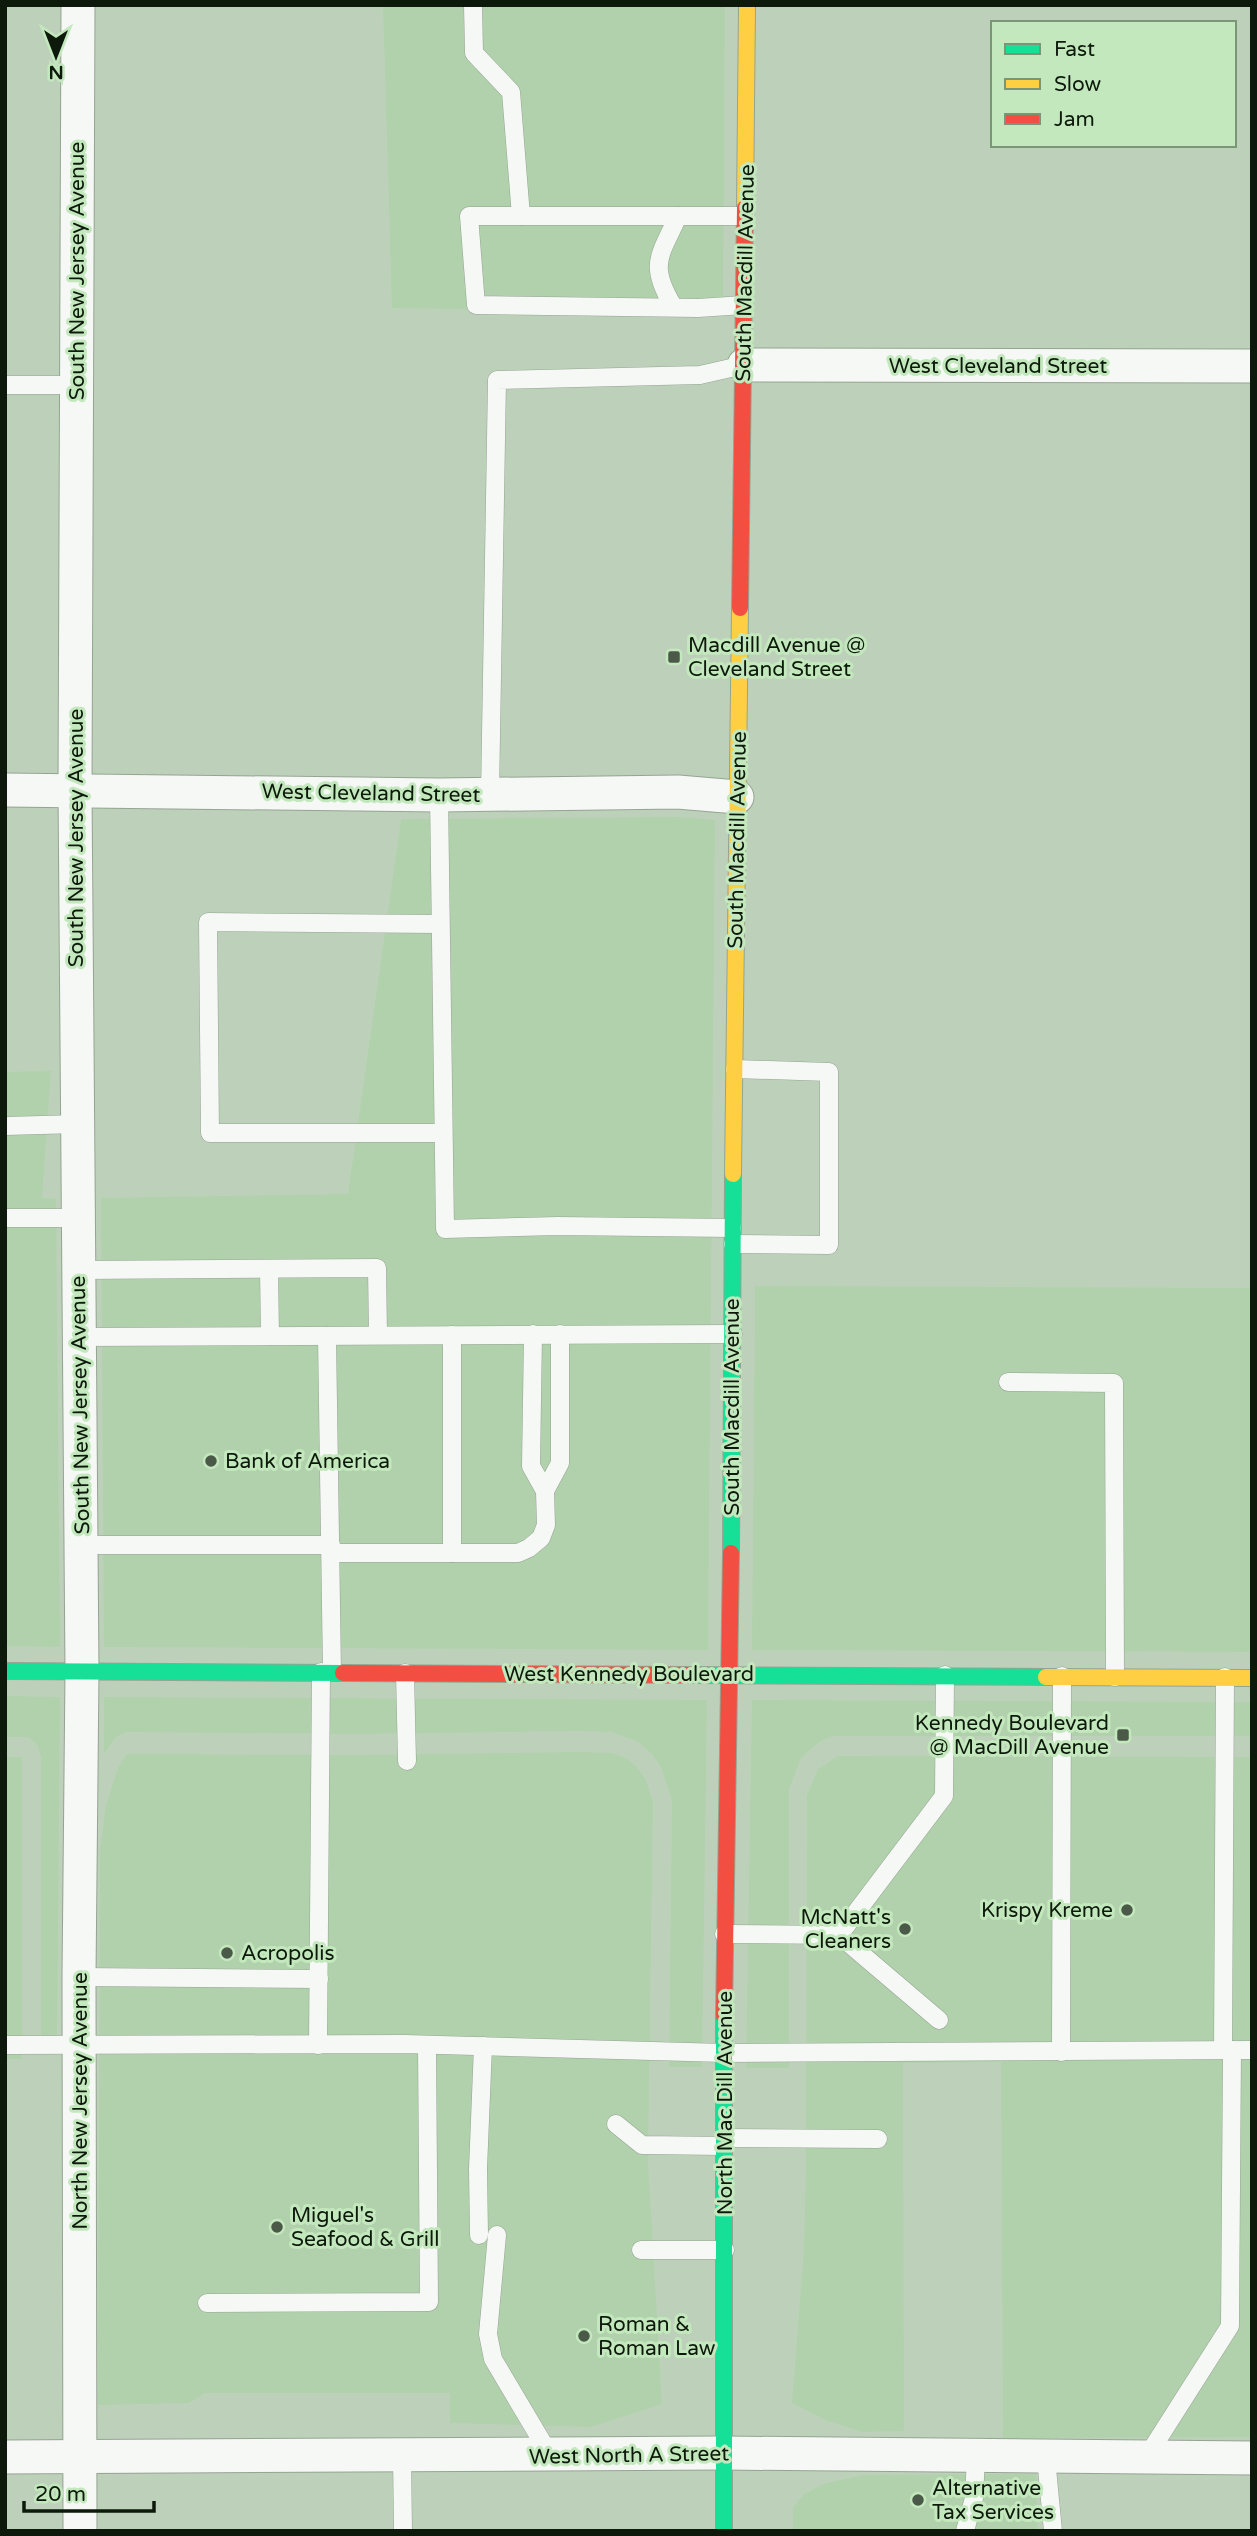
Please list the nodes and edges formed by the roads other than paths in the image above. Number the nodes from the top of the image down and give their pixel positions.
1 (78, 5) edge
2 (472, 5) edge
3 (747, 5) edge
4 (521, 216) junction
5 (678, 216) junction
6 (745, 216) junction
7 (744, 305) junction
8 (673, 306) junction
9 (744, 365) junction
10 (1252, 366) edge
11 (5, 385) edge
12 (77, 385) junction
13 (5, 790) edge
14 (75, 790) junction
15 (439, 794) junction
16 (489, 794) junction
17 (737, 797) junction
18 (439, 924) junction
19 (735, 1069) junction
20 (78, 1124) junction
21 (5, 1126) edge
22 (443, 1133) junction
23 (5, 1218) edge
24 (79, 1218) junction
25 (733, 1236) junction
26 (269, 1269) junction
27 (79, 1270) junction
28 (533, 1334) junction
29 (560, 1334) junction
30 (733, 1334) junction
31 (378, 1335) junction
32 (452, 1335) junction
33 (270, 1336) junction
34 (327, 1336) junction
35 (80, 1337) junction
36 (1007, 1382) dead end
37 (545, 1491) junction
38 (82, 1545) junction
39 (331, 1549) junction
40 (452, 1553) junction
41 (5, 1671) edge
42 (82, 1672) junction
43 (327, 1672) junction
44 (405, 1673) junction
45 (730, 1675) junction
46 (945, 1675) junction
47 (1062, 1676) junction
48 (1115, 1677) junction
49 (1225, 1677) junction
50 (1252, 1678) edge
51 (407, 1761) dead end
52 (724, 1934) junction
53 (839, 1935) junction
54 (79, 1977) junction
55 (318, 1979) junction
56 (939, 2020) dead end
57 (5, 2045) edge
58 (79, 2045) junction
59 (318, 2045) junction
60 (428, 2045) junction
61 (482, 2046) junction
62 (1228, 2050) junction
63 (1252, 2050) edge
64 (1061, 2052) junction
65 (724, 2053) junction
66 (616, 2124) dead end
67 (878, 2139) dead end
68 (724, 2142) junction
69 (642, 2250) dead end
70 (725, 2250) junction
71 (207, 2303) dead end
72 (724, 2453) junction
73 (550, 2455) junction
74 (402, 2456) junction
75 (5, 2457) edge
76 (976, 2457) junction
77 (80, 2458) junction
78 (1046, 2458) junction
79 (1146, 2458) junction
80 (1252, 2458) edge
81 (80, 2531) edge
82 (403, 2531) edge
83 (724, 2531) edge
84 (965, 2531) edge
85 (1053, 2531) edge

1 - 12 street, South New Jersey Avenue
2 - 4 lane
3 - 6 street, South Macdill Avenue
4 - 5 lane
4 - 8 lane
5 - 6 lane
5 - 8 lane
6 - 7 street, South Macdill Avenue
7 - 8 lane
7 - 9 street, South Macdill Avenue
9 - 10 street, West Cleveland Street
9 - 16 lane
9 - 17 street, South Macdill Avenue
11 - 12 lane
12 - 14 street, South New Jersey Avenue
13 - 14 street, West Cleveland Street
14 - 15 street, West Cleveland Street
14 - 20 street, South New Jersey Avenue
15 - 16 street, West Cleveland Street
15 - 18 lane
16 - 17 street, West Cleveland Street
17 - 19 street, South Macdill Avenue
18 - 22 lane
18 - 22 lane
19 - 25 street, South Macdill Avenue
19 - 25 lane
20 - 21 lane
20 - 24 street, South New Jersey Avenue
22 - 25 lane
23 - 24 lane
24 - 27 street, South New Jersey Avenue
25 - 30 street, South Macdill Avenue
26 - 27 lane
26 - 31 lane
26 - 33 lane
27 - 35 street, South New Jersey Avenue
28 - 29 lane
28 - 32 lane
28 - 37 lane
29 - 30 lane
29 - 37 lane
30 - 45 street, South Macdill Avenue
31 - 32 lane
31 - 34 lane
32 - 40 lane
33 - 34 lane
33 - 35 lane
34 - 39 lane
35 - 38 street, South New Jersey Avenue
36 - 48 lane
37 - 40 lane
38 - 39 lane
38 - 42 street, South New Jersey Avenue
39 - 40 lane
39 - 43 lane
41 - 42 street, West Kennedy Boulevard
42 - 43 street, West Kennedy Boulevard
42 - 54 street, North New Jersey Avenue
43 - 44 street, West Kennedy Boulevard
43 - 55 lane
44 - 45 street, West Kennedy Boulevard
44 - 51 lane
45 - 46 street, West Kennedy Boulevard
45 - 52 street, North Mac Dill Avenue
46 - 47 street, West Kennedy Boulevard
46 - 53 lane
47 - 48 street, West Kennedy Boulevard
47 - 64 lane
48 - 49 street, West Kennedy Boulevard
49 - 50 street, West Kennedy Boulevard
49 - 62 lane
52 - 53 lane
52 - 65 street, North Mac Dill Avenue
53 - 56 lane
54 - 55 lane
54 - 58 street, North New Jersey Avenue
55 - 59 lane
57 - 58 lane
58 - 59 lane
58 - 77 street, North New Jersey Avenue
59 - 60 lane
60 - 61 lane
60 - 71 lane
61 - 65 lane
61 - 73 lane
62 - 63 lane
62 - 64 lane
62 - 79 lane
64 - 65 lane
65 - 68 street, North Mac Dill Avenue
66 - 68 lane
67 - 68 lane
68 - 70 street, North Mac Dill Avenue
69 - 70 lane
70 - 72 street, North Mac Dill Avenue
72 - 73 street, West North A Street
72 - 76 street, West North A Street
72 - 83 street, North Mac Dill Avenue
73 - 74 street, West North A Street
74 - 77 street, West North A Street
74 - 82 lane
75 - 77 street, West North A Street
76 - 78 street, West North A Street
76 - 84 lane
77 - 81 street, North New Jersey Avenue
78 - 79 street, West North A Street
78 - 85 lane
79 - 80 street, West North A Street

